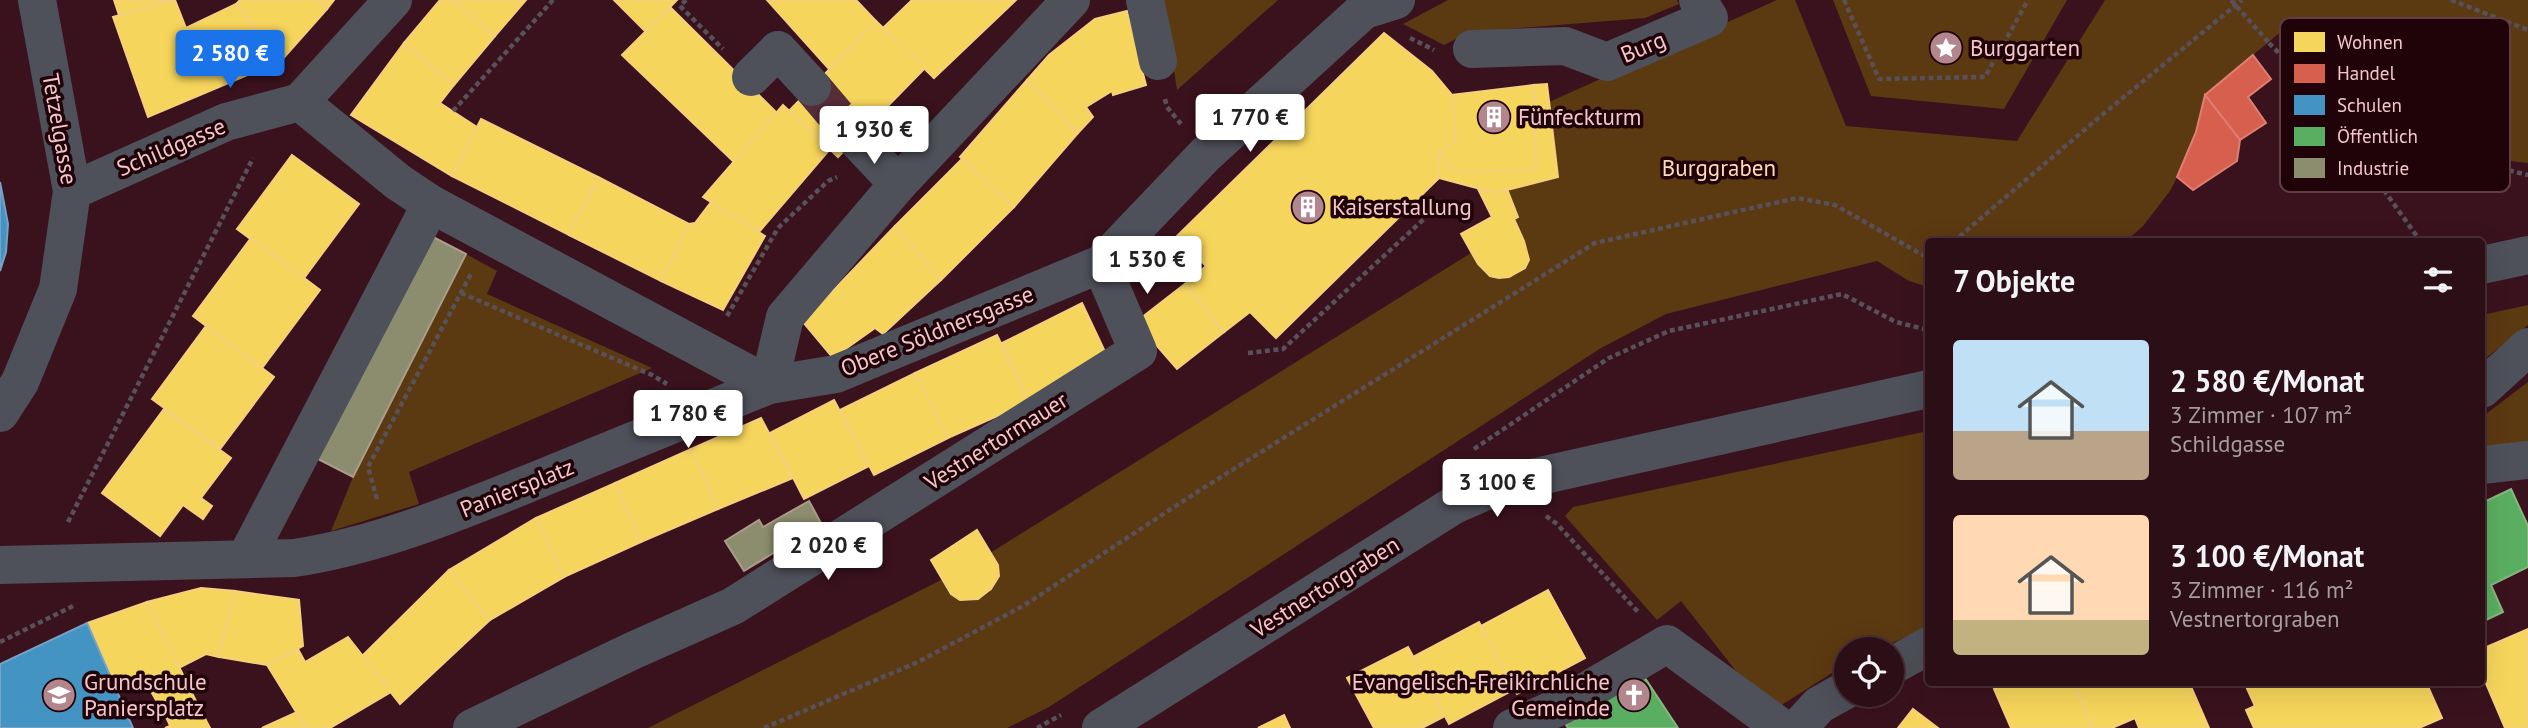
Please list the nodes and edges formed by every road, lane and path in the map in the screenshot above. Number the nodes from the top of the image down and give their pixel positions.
1 (37, 0) edge
2 (393, 0) edge
3 (553, 0) edge
4 (687, 0) edge
5 (1071, 0) edge
6 (1145, 0) edge
7 (1698, 0) edge
8 (1844, 0) edge
9 (2028, 0) edge
10 (2231, 0) edge
11 (2242, 0) edge
12 (2451, 0) edge
13 (1387, 15) edge
14 (2497, 18) edge
15 (2510, 23) edge
16 (2528, 30) edge
17 (1456, 51) joint
18 (2280, 54) edge
19 (1158, 61) joint
20 (751, 77) joint
21 (812, 87) tunnel mouth
22 (300, 102) junction
23 (453, 111) dead end
24 (856, 139) tunnel mouth
25 (1205, 155) junction
26 (2510, 171) edge
27 (2528, 175) edge
28 (828, 181) dead end
29 (898, 184) junction
30 (72, 191) junction
31 (2385, 192) edge
32 (431, 204) junction
33 (1426, 218) dead end
34 (491, 236) junction
35 (1958, 238) edge
36 (2418, 238) edge
37 (1925, 256) edge
38 (2528, 256) edge
39 (1101, 264) junction
40 (2485, 264) edge
41 (461, 293) junction
42 (727, 316) dead end
43 (2528, 347) edge
44 (706, 351) junction
45 (1248, 353) dead end
46 (769, 385) junction
47 (2485, 386) edge
48 (1925, 390) edge
49 (0, 413) edge
50 (2528, 460) edge
51 (2485, 465) edge
52 (388, 537) junction
53 (246, 558) junction
54 (47, 563) junction
55 (0, 565) edge
56 (1925, 648) edge
57 (1904, 659) edge
58 (1834, 697) edge
59 (472, 728) edge
60 (764, 728) edge
61 (1101, 728) edge
62 (1512, 728) edge
63 (1782, 728) edge
64 (1798, 728) edge

1 - 30 street, Tetzelgasse
2 - 22 street
3 - 23 path
4 - 20 path
5 - 29 street
6 - 19 street
7 - 17 street, Burg
8 - 9 path
10 - 18 path, bridge
11 - 35 path
12 - 14 path
13 - 17 path
13 - 25 street
15 - 16 path
19 - 25 path
20 - 21 street
22 - 30 street, Schildgasse
22 - 32 street
22 - 54 path
24 - 29 street
25 - 39 street
26 - 27 path
28 - 42 path
29 - 46 street
30 - 49 street, Tetzelgasse
31 - 36 path
32 - 34 street
32 - 53 street
33 - 45 path
34 - 41 path
34 - 44 street
37 - 60 path
38 - 40 street
39 - 46 street, Obere Söldnersgasse
39 - 59 street, Vestnertormauer
41 - 44 path
41 - 52 path
43 - 47 street
44 - 46 street
46 - 52 street, Paniersplatz
48 - 61 street, Vestnertorgraben
50 - 51 street
52 - 53 street, Paniersplatz
53 - 54 street, Paniersplatz
54 - 55 street, Paniersplatz
56 - 57 street
58 - 64 street
62 - 63 street

